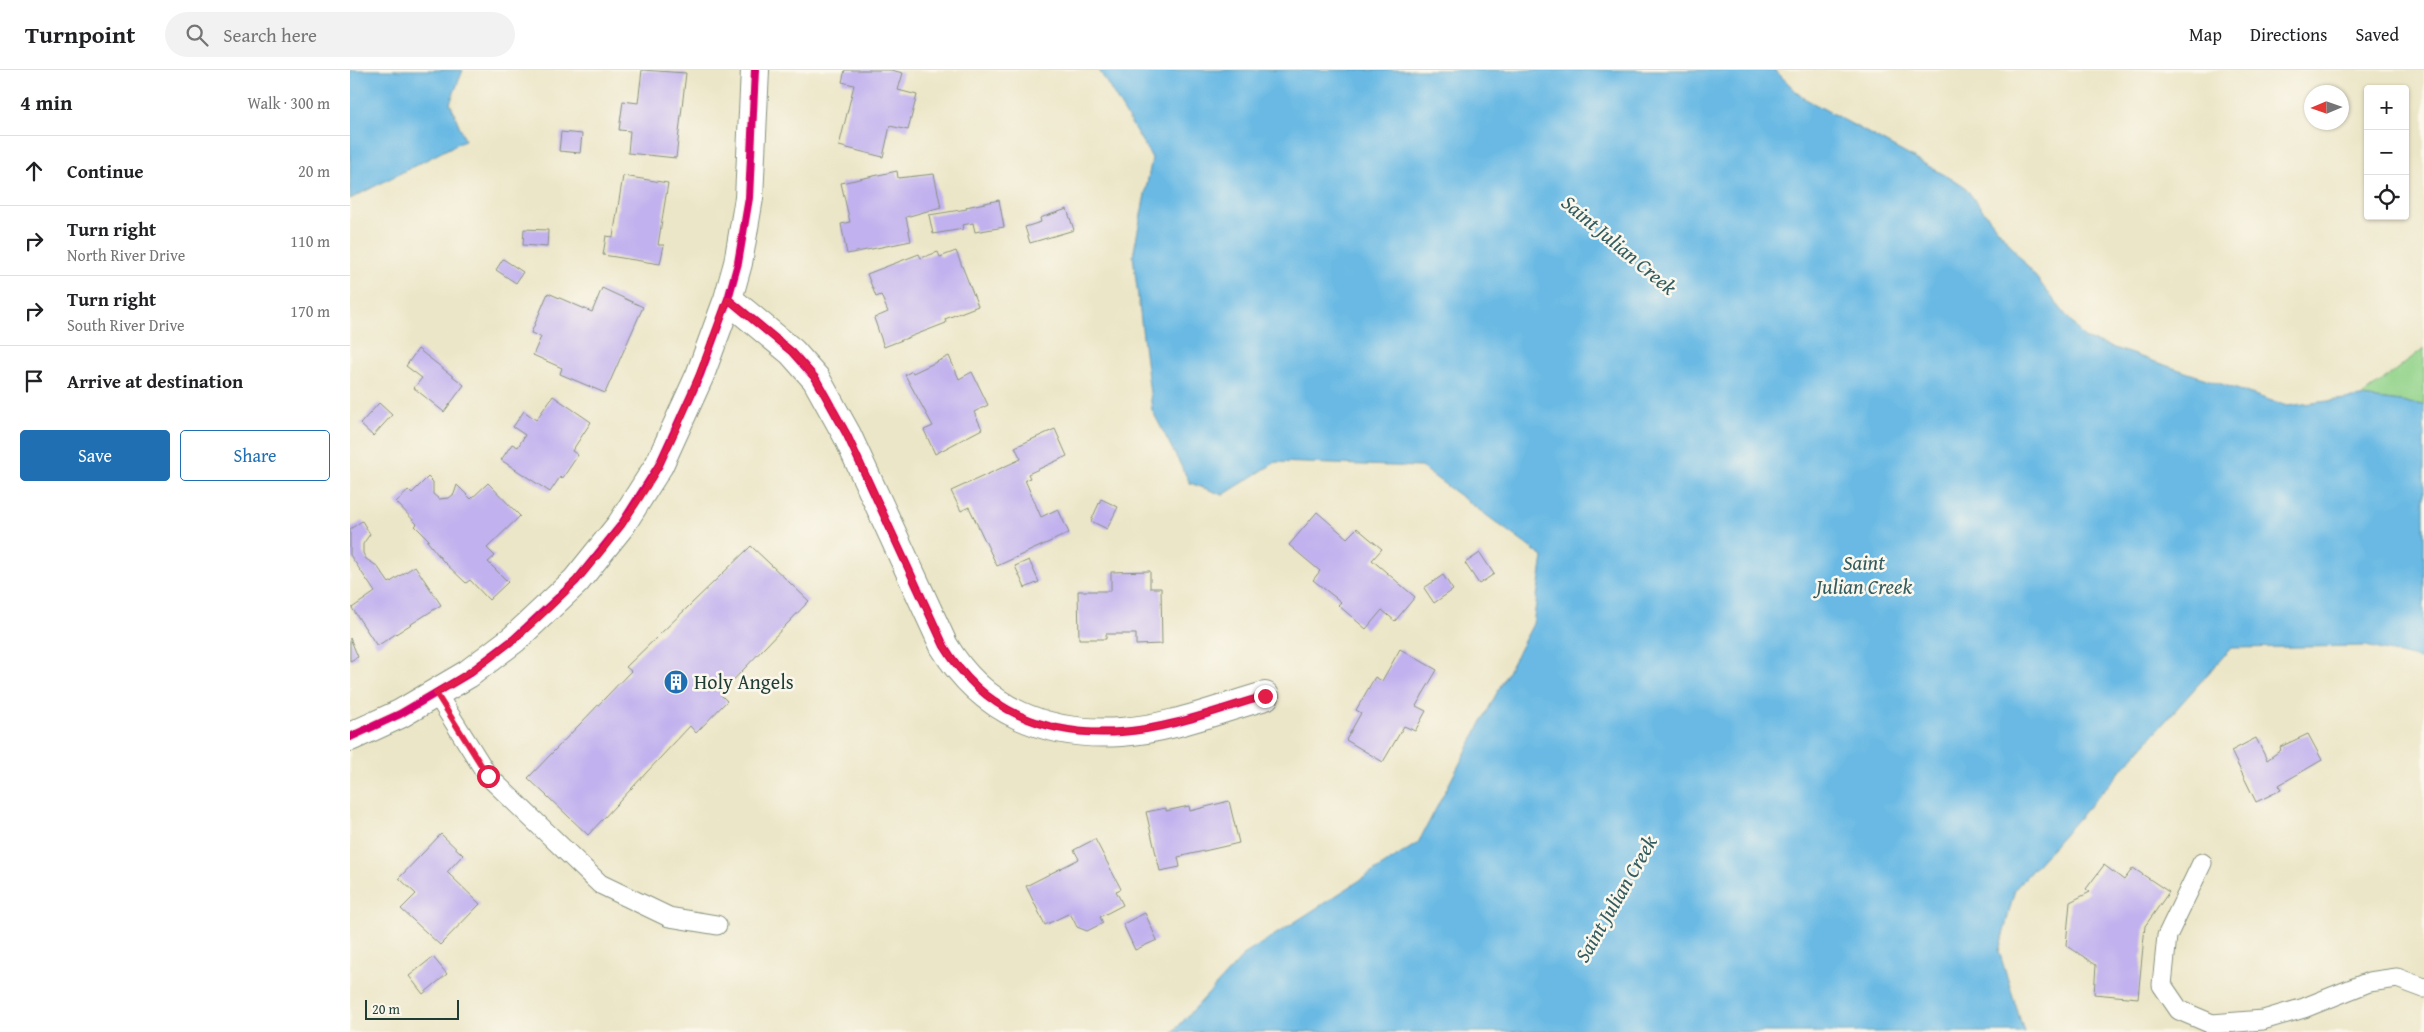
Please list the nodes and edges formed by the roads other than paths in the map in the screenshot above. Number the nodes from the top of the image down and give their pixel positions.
1 (755, 70) edge
2 (728, 299) junction
3 (436, 693) junction
4 (1265, 696) dead end
5 (350, 737) edge
6 (2202, 863) dead end
7 (717, 925) dead end
8 (2424, 988) edge

1 - 2 street
2 - 3 street
2 - 4 street
3 - 5 street
3 - 7 lane
6 - 8 lane

